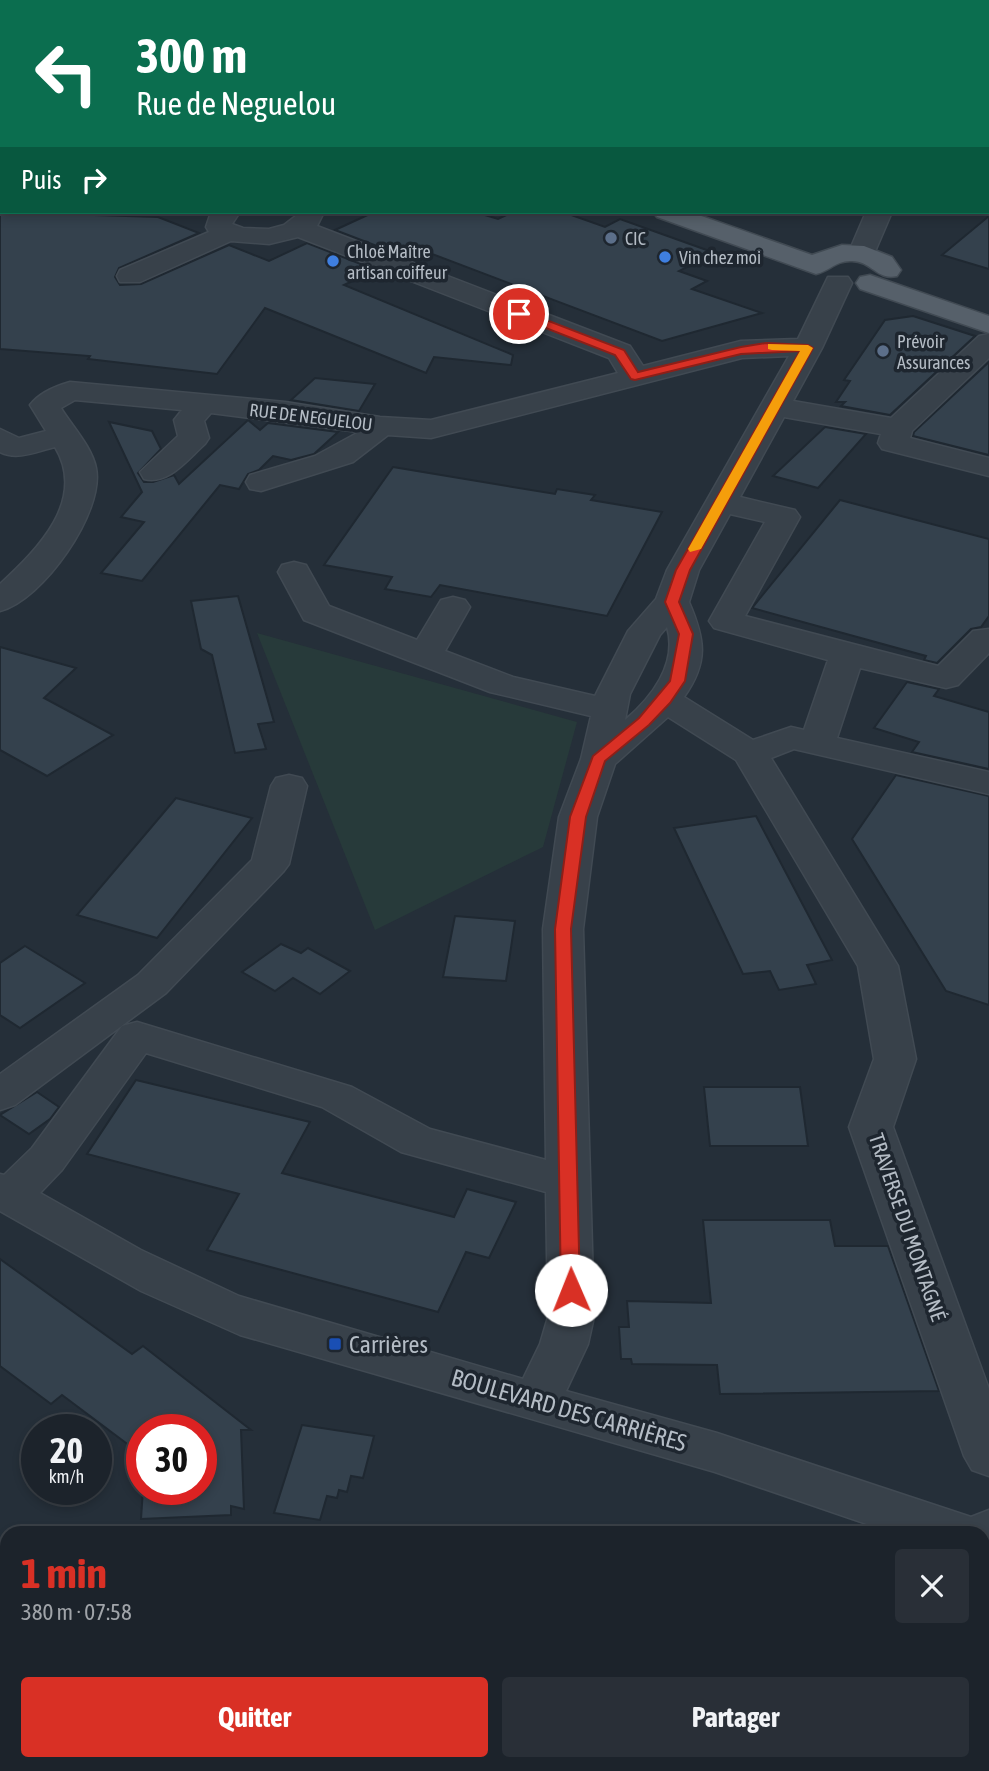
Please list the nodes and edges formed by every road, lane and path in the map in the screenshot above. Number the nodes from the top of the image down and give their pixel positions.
1 (673, 214) edge
2 (702, 214) edge
3 (877, 214) edge
4 (304, 220) edge
5 (227, 222) edge
6 (838, 264) junction
7 (130, 276) dead end
8 (879, 277) junction
9 (989, 311) edge
10 (989, 325) edge
11 (989, 342) edge
12 (808, 348) junction
13 (635, 376) junction
14 (201, 405) junction
15 (774, 406) junction
16 (380, 426) junction
17 (898, 428) junction
18 (62, 436) junction
19 (0, 438) edge
20 (989, 467) edge
21 (155, 472) dead end
22 (261, 482) dead end
23 (721, 502) junction
24 (294, 572) dead end
25 (0, 601) edge
26 (672, 602) junction
27 (453, 607) dead end
28 (726, 621) junction
29 (686, 634) junction
30 (989, 640) edge
31 (847, 655) junction
32 (425, 656) junction
33 (665, 700) junction
34 (610, 710) junction
35 (817, 743) junction
36 (750, 753) junction
37 (599, 759) junction
38 (989, 783) edge
39 (289, 786) dead end
40 (0, 1095) edge
41 (569, 1182) junction
42 (5, 1193) edge
43 (537, 1400) junction
44 (989, 1456) edge
45 (940, 1526) edge

1 - 6 main road
2 - 6 main road
3 - 6 street
4 - 5 street
4 - 13 street
5 - 7 street
6 - 8 main road
6 - 8 main road
6 - 12 street
8 - 9 main road
8 - 10 main road
11 - 17 street
12 - 13 street, RUE DE NEGUELOU
12 - 15 street
13 - 16 street, RUE DE NEGUELOU
14 - 16 street, RUE DE NEGUELOU
14 - 18 street, RUE DE NEGUELOU
14 - 21 street
15 - 17 street
15 - 23 street
16 - 22 street
17 - 20 street
18 - 19 street
18 - 25 street, RUE DE NEGUELOU
23 - 26 street
23 - 28 street
24 - 32 street
26 - 29 street
26 - 34 street
27 - 32 street
28 - 29 street
28 - 31 street
29 - 33 street
30 - 31 street
31 - 35 street
32 - 34 street
33 - 36 street, TRAVERSE DU MONTAGNÉ
33 - 37 street
34 - 37 street
35 - 36 street
35 - 38 street
36 - 44 street, TRAVERSE DU MONTAGNÉ
37 - 41 street
39 - 40 street
41 - 42 street
41 - 43 street
42 - 43 street, BOULEVARD DES CARRIÈRES
43 - 45 street, BOULEVARD DES CARRIÈRES

